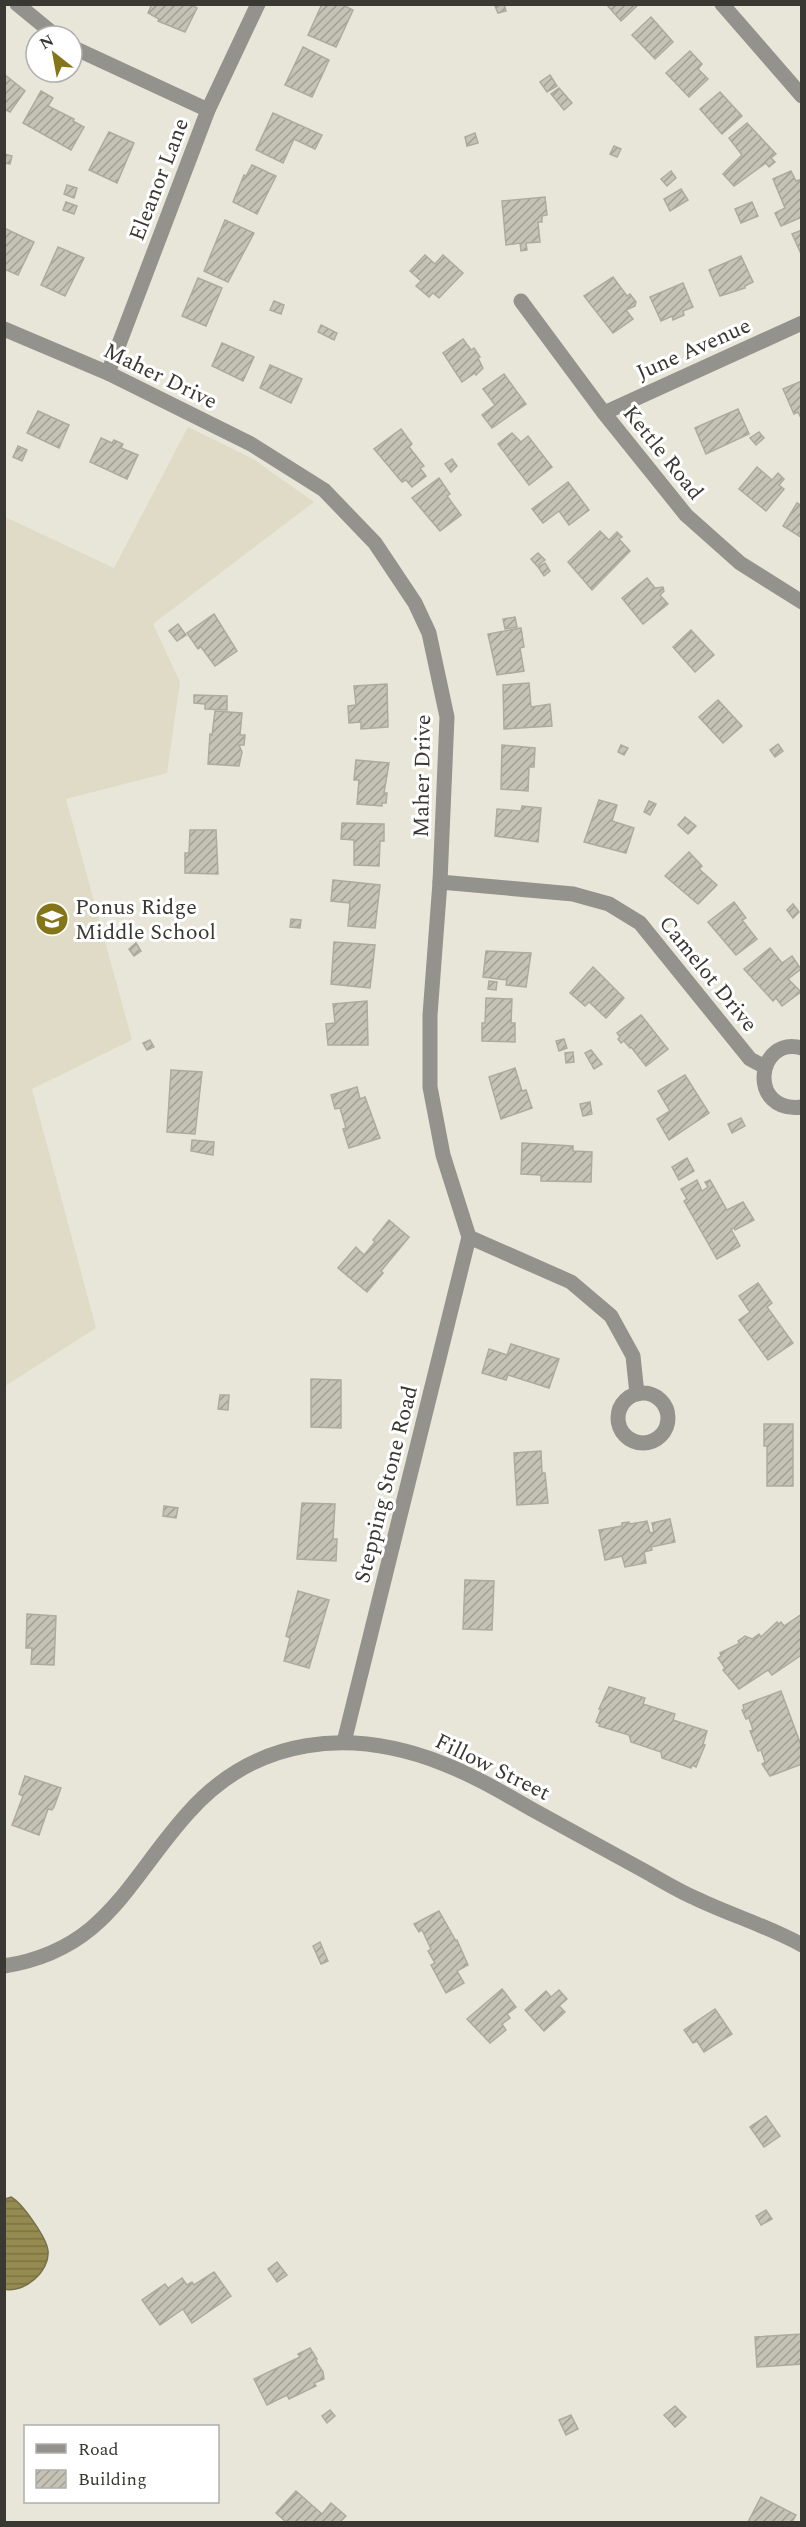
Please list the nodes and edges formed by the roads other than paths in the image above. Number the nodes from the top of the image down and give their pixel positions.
1 (17, 4) edge
2 (258, 4) edge
3 (722, 4) edge
4 (41, 24) edge
5 (84, 53) edge
6 (801, 96) edge
7 (208, 110) junction
8 (521, 301) dead end
9 (801, 323) edge
10 (4, 329) edge
11 (108, 373) junction
12 (604, 413) junction
13 (801, 602) edge
14 (440, 882) junction
15 (801, 1047) edge
16 (765, 1068) junction
17 (801, 1107) edge
18 (469, 1237) junction
19 (637, 1394) dead end
20 (344, 1742) junction
21 (801, 1945) edge
22 (4, 1966) edge

1 - 4 street
2 - 7 street, Eleanor Lane
3 - 6 street
5 - 7 street
7 - 11 street, Eleanor Lane
8 - 12 street, Kettle Road
9 - 12 street, June Avenue
10 - 11 street, Maher Drive
11 - 14 street, Maher Drive
12 - 13 street, Kettle Road
14 - 16 street, Camelot Drive
14 - 18 street, Maher Drive
15 - 16 street, Camelot Drive
16 - 17 street
18 - 19 street
18 - 20 street, Stepping Stone Road
20 - 21 street, Fillow Street
20 - 22 street, Fillow Street

